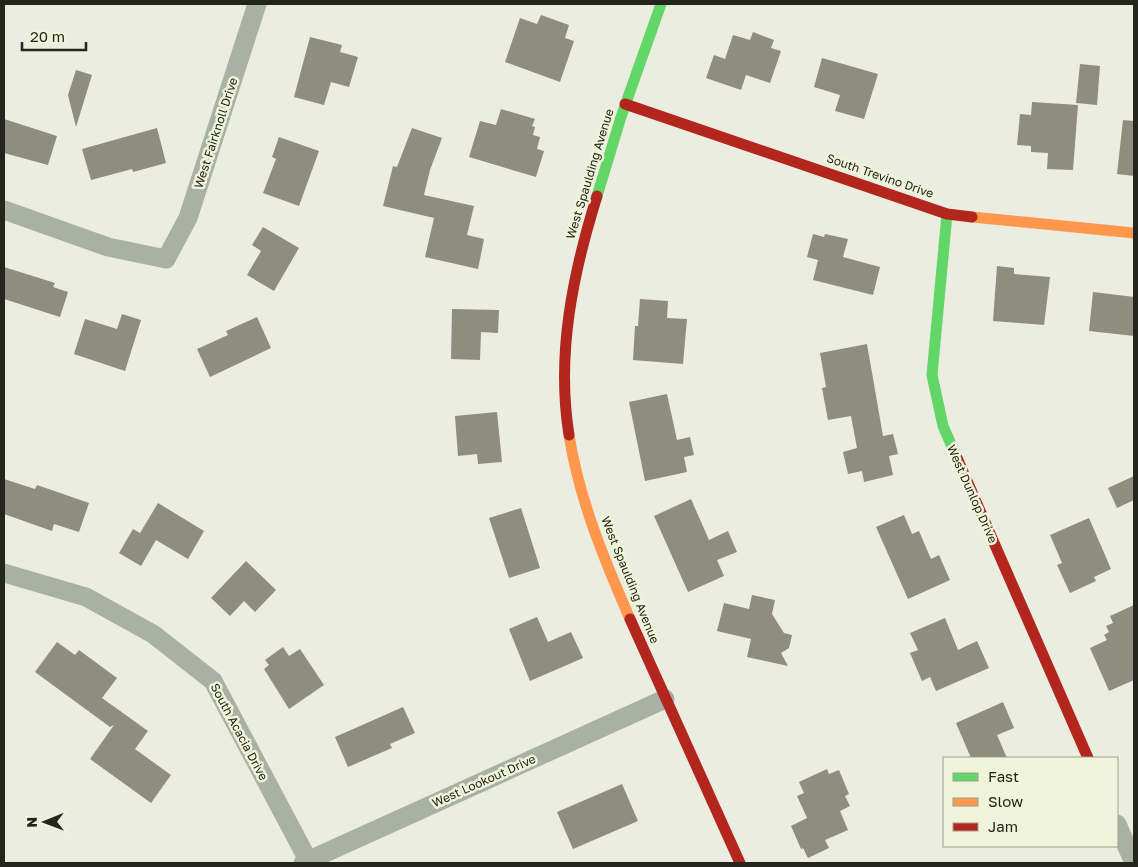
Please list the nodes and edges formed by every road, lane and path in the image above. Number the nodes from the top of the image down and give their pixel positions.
1 (257, 4) edge
2 (661, 4) edge
3 (626, 104) junction
4 (4, 210) edge
5 (947, 214) junction
6 (1134, 233) edge
7 (4, 573) edge
8 (665, 699) junction
9 (1088, 757) edge
10 (1118, 826) edge
11 (305, 862) edge
12 (740, 863) edge
13 (1134, 863) edge

1 - 4 street, West Fairknoll Drive
2 - 3 street, West Spaulding Avenue
3 - 5 street, South Trevino Drive
3 - 8 street, West Spaulding Avenue
5 - 6 street, South Trevino Drive
5 - 9 street, West Dunlop Drive
7 - 11 street, South Acacia Drive
8 - 11 street, West Lookout Drive
8 - 12 street, West Spaulding Avenue
10 - 13 street

